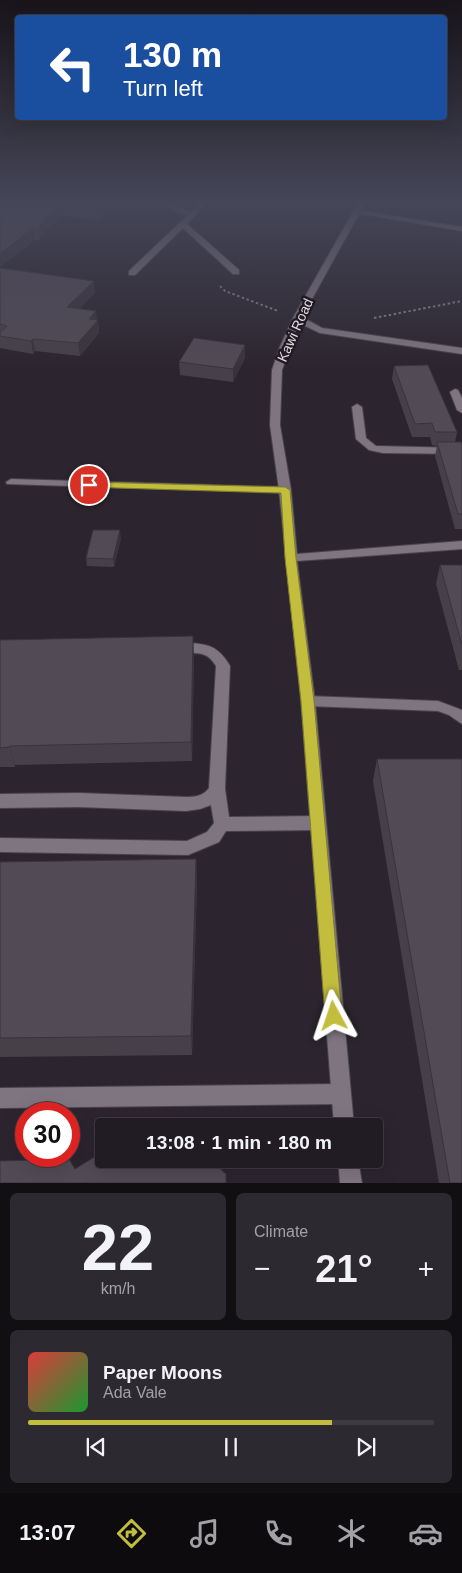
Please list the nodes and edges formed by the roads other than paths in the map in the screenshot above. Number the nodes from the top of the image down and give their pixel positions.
1 (147, 258) edge
2 (221, 258) edge
3 (331, 258) edge
4 (236, 272) dead end
5 (132, 273) dead end
6 (297, 318) junction
7 (462, 351) edge
8 (455, 392) dead end
9 (357, 407) dead end
10 (462, 410) edge
11 (462, 451) edge
12 (11, 482) dead end
13 (285, 490) junction
14 (462, 545) edge
15 (291, 558) junction
16 (164, 648) edge
17 (308, 701) junction
18 (462, 718) edge
19 (217, 789) junction
20 (0, 801) edge
21 (318, 823) junction
22 (222, 824) junction
23 (0, 845) edge
24 (340, 1094) junction
25 (0, 1098) edge
26 (343, 1118) edge
27 (349, 1168) edge
28 (351, 1183) edge

1 - 5 street
2 - 4 street
3 - 6 street, Kawi Road
6 - 7 street
6 - 13 street, Kawi Road
8 - 10 street
9 - 11 street
12 - 13 street
13 - 15 street, Kawi Road
14 - 15 street
15 - 17 street, Kawi Road
16 - 19 street
17 - 18 street
17 - 21 street, Kawi Road
19 - 20 street
19 - 22 street
21 - 22 street
21 - 24 street, Kawi Road
22 - 23 street
24 - 25 street
24 - 26 street, Kawi Road
27 - 28 street

